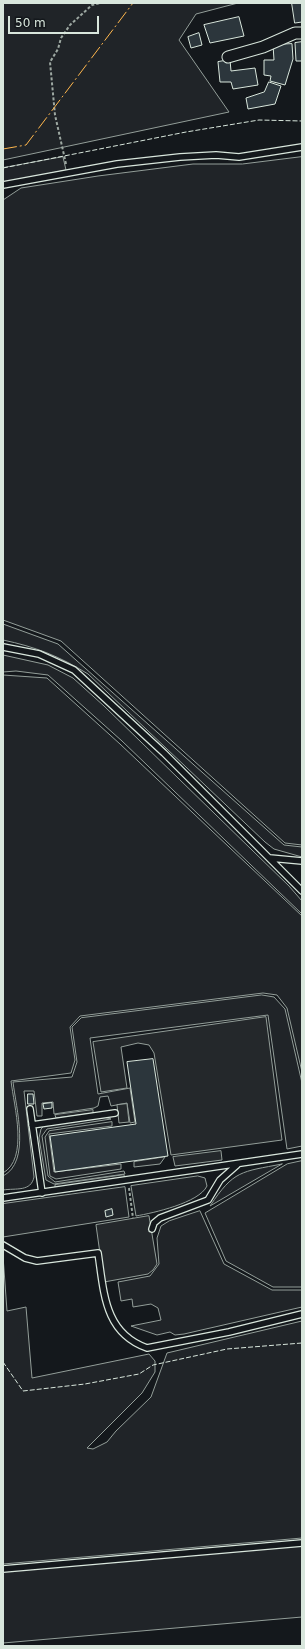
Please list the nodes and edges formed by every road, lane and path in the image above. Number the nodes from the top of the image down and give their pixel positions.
1 (100, 3) edge
2 (302, 33) edge
3 (228, 57) dead end
4 (302, 147) edge
5 (68, 173) junction
6 (3, 185) edge
7 (3, 647) edge
8 (270, 858) junction
9 (302, 861) edge
10 (302, 891) edge
11 (30, 1109) dead end
12 (115, 1113) dead end
13 (32, 1125) junction
14 (302, 1154) edge
15 (239, 1164) junction
16 (128, 1186) dead end
17 (42, 1193) junction
18 (3, 1198) edge
19 (133, 1218) dead end
20 (152, 1229) dead end
21 (3, 1245) edge
22 (302, 1314) edge
23 (302, 1543) edge
24 (3, 1569) edge

1 - 5 path
2 - 3 street
4 - 5 lane
5 - 6 lane
7 - 8 lane
8 - 9 lane
8 - 10 lane
11 - 13 lane
12 - 13 lane
13 - 17 lane
14 - 15 lane
15 - 17 lane
15 - 20 lane
16 - 19 path
17 - 18 lane
21 - 22 lane
23 - 24 lane

